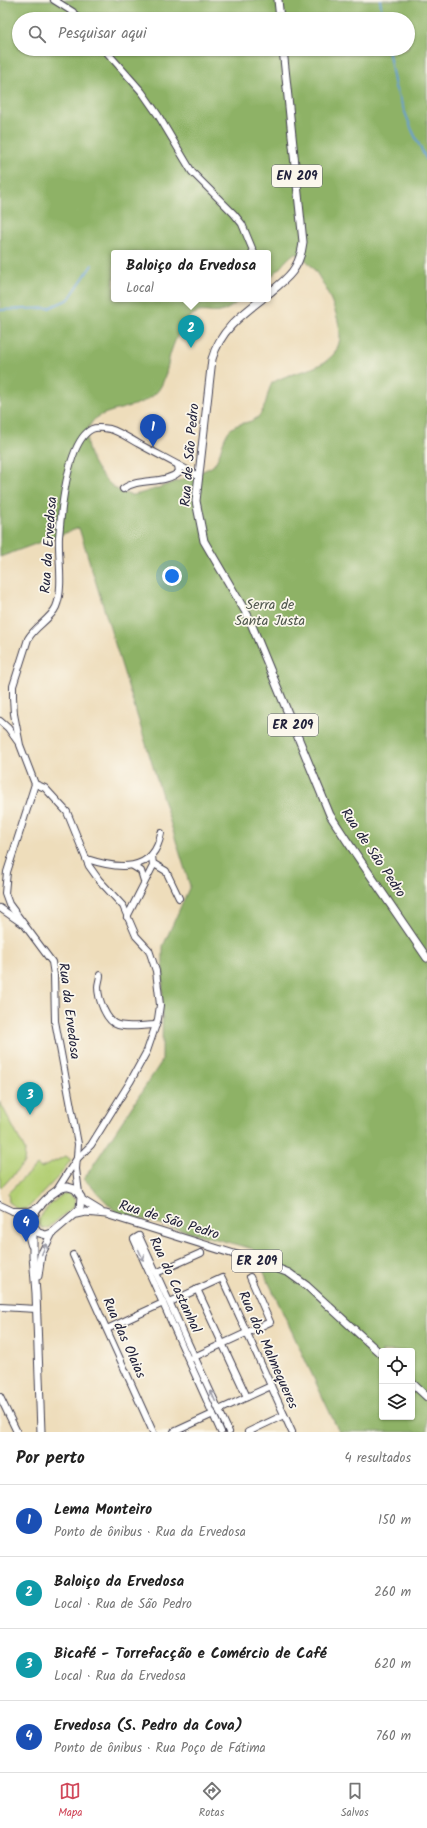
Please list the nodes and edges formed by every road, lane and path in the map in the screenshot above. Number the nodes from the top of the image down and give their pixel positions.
1 (54, 0) edge
2 (278, 0) edge
3 (73, 12) edge
4 (279, 12) edge
5 (110, 56) edge
6 (284, 56) edge
7 (253, 250) edge
8 (271, 290) edge
9 (258, 302) edge
10 (178, 465) junction
11 (199, 468) junction
12 (198, 476) junction
13 (123, 489) dead end
14 (0, 721) edge
15 (20, 744) junction
16 (35, 784) junction
17 (161, 833) dead end
18 (152, 855) junction
19 (87, 859) junction
20 (154, 864) junction
21 (133, 866) junction
22 (144, 881) junction
23 (179, 898) dead end
24 (0, 908) edge
25 (127, 917) junction
26 (27, 928) junction
27 (427, 958) edge
28 (100, 975) dead end
29 (156, 1025) junction
30 (76, 1160) junction
31 (57, 1190) junction
32 (80, 1197) junction
33 (0, 1205) edge
34 (41, 1206) junction
35 (10, 1210) junction
36 (76, 1214) junction
37 (106, 1214) junction
38 (19, 1215) junction
39 (32, 1224) junction
40 (52, 1233) junction
41 (201, 1253) dead end
42 (73, 1255) dead end
43 (33, 1256) junction
44 (156, 1273) junction
45 (250, 1277) dead end
46 (197, 1289) junction
47 (36, 1293) junction
48 (166, 1302) junction
49 (0, 1307) edge
50 (37, 1309) junction
51 (107, 1329) junction
52 (246, 1333) junction
53 (222, 1344) junction
54 (379, 1352) edge
55 (195, 1357) junction
56 (188, 1360) junction
57 (413, 1384) edge
58 (271, 1386) junction
59 (0, 1397) edge
60 (247, 1397) junction
61 (427, 1397) edge
62 (219, 1410) junction
63 (213, 1414) junction
64 (284, 1415) junction
65 (17, 1432) edge
66 (41, 1432) edge
67 (153, 1432) edge
68 (174, 1432) edge
69 (221, 1432) edge
70 (229, 1432) edge
71 (248, 1432) edge
72 (292, 1432) edge

1 - 3 street
2 - 4 main road
5 - 7 street
6 - 8 main road, EN 209
9 - 11 main road, Rua de São Pedro
10 - 11 street, Rua da Ervedosa
10 - 12 street, Rua da Ervedosa
10 - 13 street
10 - 15 street, Rua da Ervedosa
11 - 12 main road, Rua de São Pedro / ER 209
12 - 27 main road, Rua de São Pedro / ER 209
14 - 15 street
15 - 16 street, Rua da Ervedosa
16 - 19 street
16 - 26 street, Rua da Ervedosa
17 - 18 street
18 - 20 street
18 - 21 street
19 - 21 street
19 - 25 street
20 - 22 street
20 - 23 street
21 - 22 street
22 - 25 street
24 - 26 street
25 - 29 street
26 - 30 street, Rua da Ervedosa
28 - 29 street
29 - 30 street
30 - 31 street, Rua da Ervedosa
30 - 32 street, Rua da Ervedosa
31 - 32 main road, ER 209
31 - 34 main road
32 - 36 main road
32 - 37 main road, Rua de São Pedro / ER 209
33 - 35 street
34 - 35 street
34 - 39 main road
35 - 38 street
36 - 37 main road, Rua de São Pedro / ER 209
36 - 40 main road
37 - 54 main road, Rua de São Pedro / ER 209
38 - 39 street
38 - 43 street
39 - 40 main road
39 - 43 main road
47 -> 40 main road
41 - 44 street
42 - 51 street, Rua das Olaias
43 - 47 main road
44 - 48 street, Rua do Castanhal
44 -> 48 street, Rua do Castanhal
45 - 52 street
46 - 48 street
46 - 52 street, Rua dos Malmequeres
46 - 53 street
47 - 50 main road
48 - 51 street
48 - 55 street, Rua do Castanhal
48 - 56 street, Rua do Castanhal
49 - 50 street
50 - 66 main road
51 - 67 street, Rua das Olaias
52 - 53 street
52 - 58 street, Rua dos Malmequeres
53 - 55 street
53 - 60 street
55 - 56 street
62 -> 55 street, Rua do Castanhal
56 - 63 street, Rua do Castanhal
57 - 61 main road
58 - 60 street
58 - 64 street, Rua dos Malmequeres
59 - 65 street
60 - 62 street
62 - 70 street, Rua do Castanhal
63 - 68 street
63 - 69 street, Rua do Castanhal
64 - 71 street
64 - 72 street, Rua dos Malmequeres

